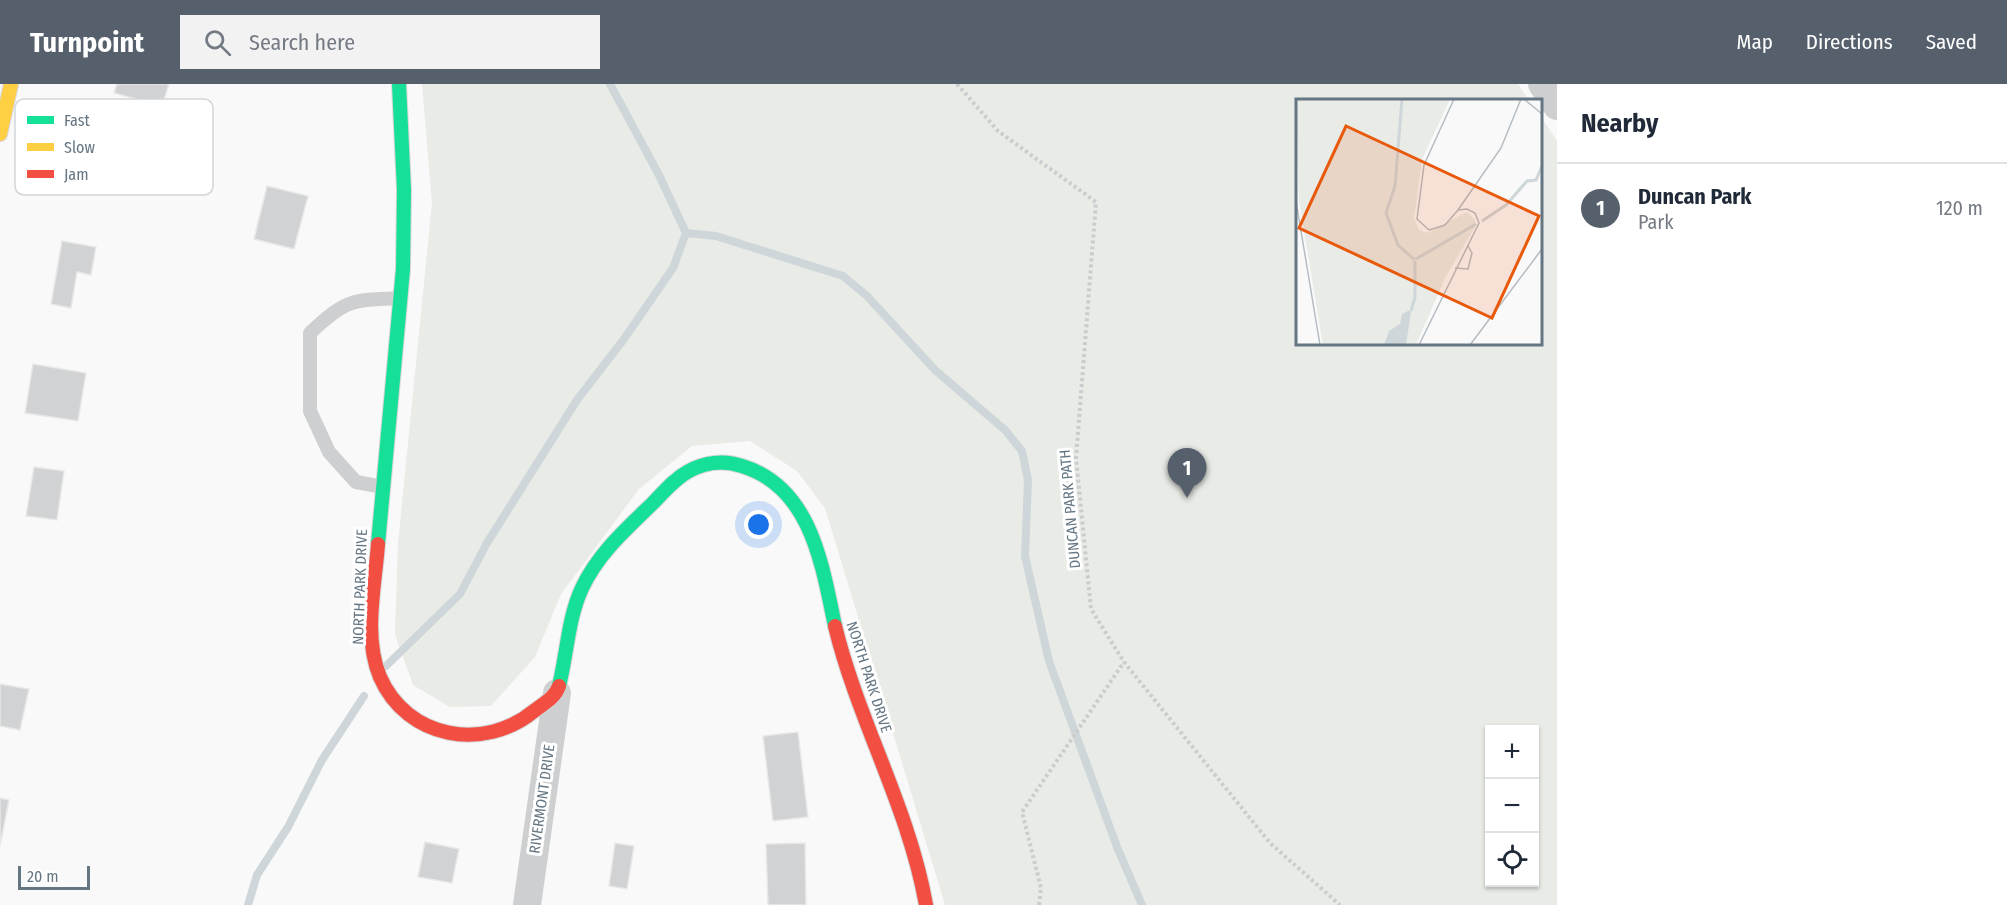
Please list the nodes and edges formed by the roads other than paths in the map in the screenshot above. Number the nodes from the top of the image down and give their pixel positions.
1 (11, 84) edge
2 (399, 84) edge
3 (1542, 84) edge
4 (1557, 106) edge
5 (0, 134) edge
6 (401, 298) junction
7 (382, 487) junction
8 (557, 693) junction
9 (526, 905) edge
10 (926, 905) edge

1 - 5 street
2 - 6 street, NORTH PARK DRIVE
3 - 4 street
6 - 7 street, NORTH PARK DRIVE
6 - 7 lane
7 - 8 street, NORTH PARK DRIVE
8 - 9 street, RIVERMONT DRIVE
8 - 10 street, NORTH PARK DRIVE

